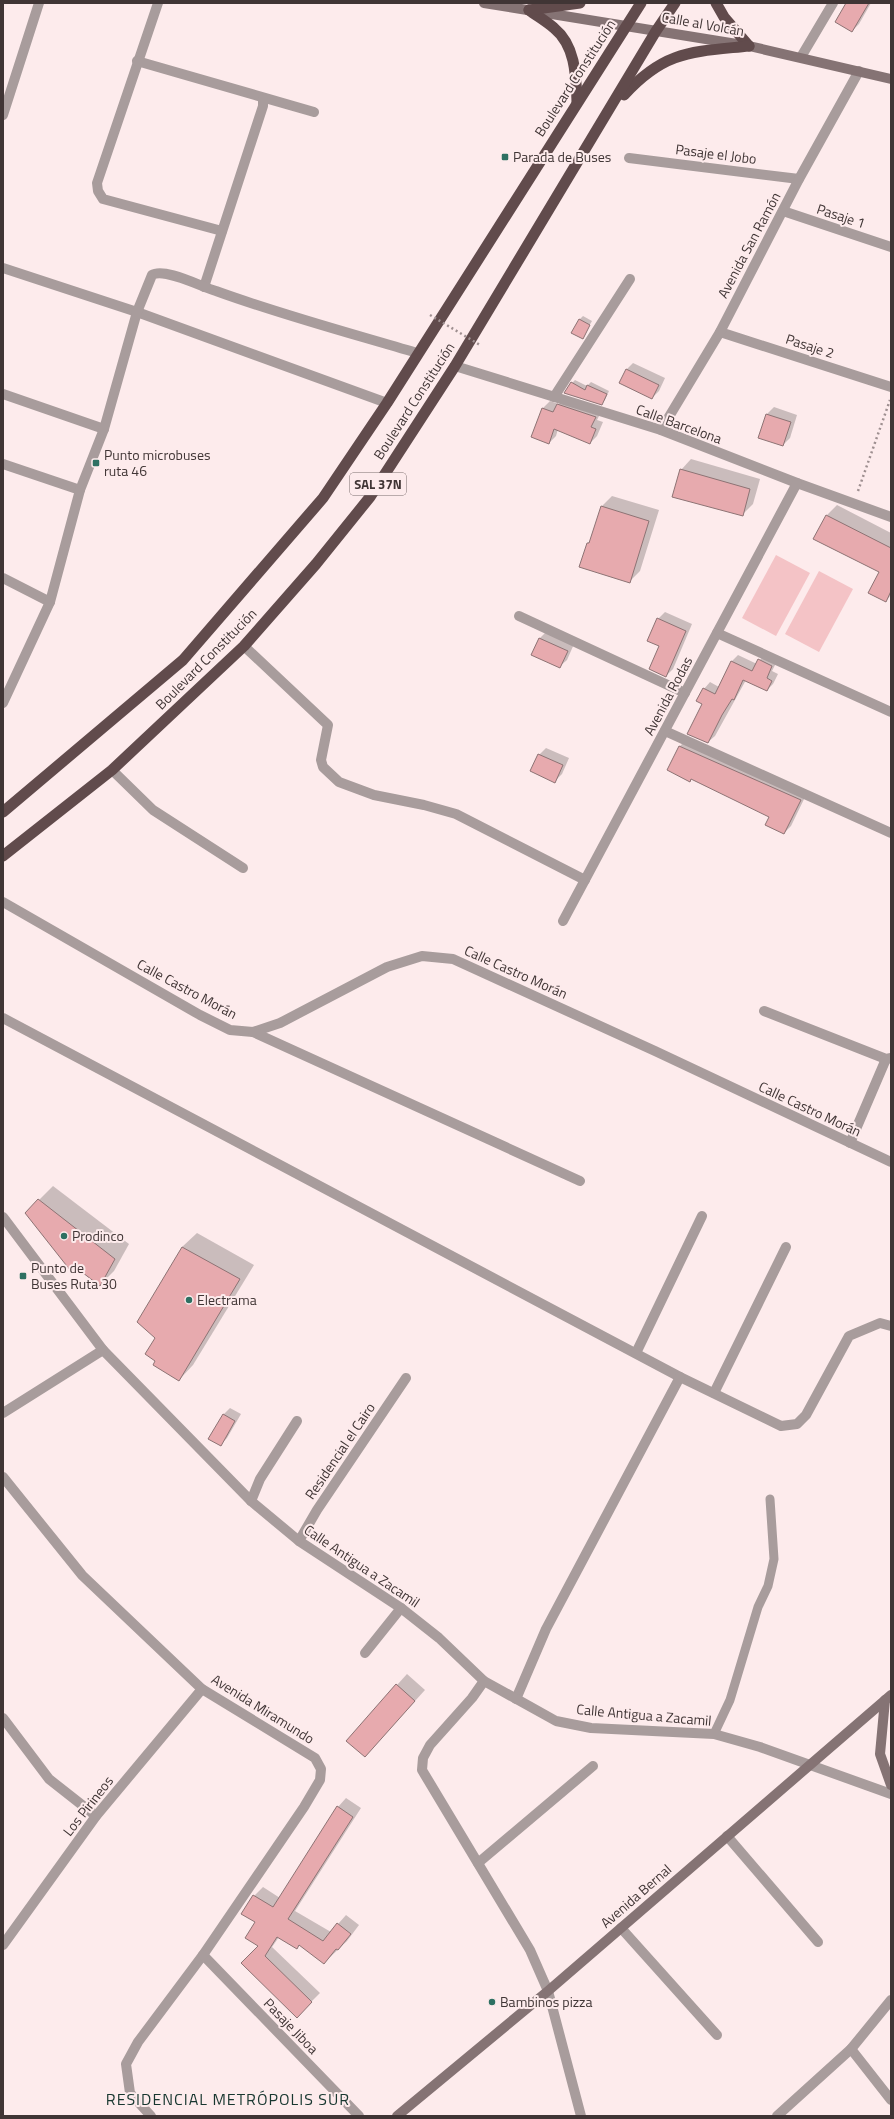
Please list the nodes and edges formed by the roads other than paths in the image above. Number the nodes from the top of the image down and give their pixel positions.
1 (39, 3) edge
2 (158, 3) edge
3 (484, 3) edge
4 (580, 3) edge
5 (641, 3) edge
6 (675, 3) edge
7 (716, 3) edge
8 (833, 3) edge
9 (529, 10) junction
10 (626, 25) junction
11 (656, 31) junction
12 (749, 46) junction
13 (802, 57) junction
14 (137, 61) junction
15 (859, 71) junction
16 (891, 79) edge
17 (263, 99) junction
18 (576, 103) junction
19 (314, 112) dead end
20 (3, 115) edge
21 (606, 115) junction
22 (629, 158) dead end
23 (799, 179) junction
24 (782, 211) junction
25 (222, 230) junction
26 (891, 247) edge
27 (3, 268) edge
28 (630, 279) dead end
29 (204, 287) junction
30 (137, 312) junction
31 (720, 332) junction
32 (417, 353) junction
33 (455, 366) junction
34 (891, 387) edge
35 (3, 394) edge
36 (554, 397) junction
37 (387, 403) junction
38 (104, 429) junction
39 (661, 430) junction
40 (3, 464) edge
41 (797, 483) junction
42 (80, 490) junction
43 (891, 517) edge
44 (3, 578) edge
45 (50, 602) junction
46 (519, 616) dead end
47 (717, 633) junction
48 (244, 646) junction
49 (685, 693) junction
50 (3, 704) edge
51 (891, 712) edge
52 (665, 731) junction
53 (112, 770) junction
54 (4, 810) edge
55 (891, 833) edge
56 (3, 856) edge
57 (243, 868) dead end
58 (585, 880) junction
59 (3, 902) edge
60 (563, 921) dead end
61 (764, 1011) dead end
62 (3, 1018) edge
63 (253, 1032) junction
64 (888, 1058) edge
65 (850, 1143) junction
66 (891, 1162) edge
67 (580, 1181) dead end
68 (702, 1216) dead end
69 (3, 1217) edge
70 (786, 1247) dead end
71 (891, 1326) edge
72 (103, 1350) junction
73 (636, 1353) junction
74 (680, 1376) junction
75 (406, 1378) dead end
76 (714, 1393) junction
77 (3, 1413) edge
78 (297, 1421) dead end
79 (3, 1476) edge
80 (770, 1499) dead end
81 (251, 1501) junction
82 (299, 1541) junction
83 (401, 1608) junction
84 (365, 1653) dead end
85 (484, 1681) junction
86 (202, 1689) junction
87 (888, 1698) edge
88 (516, 1699) junction
89 (3, 1718) edge
90 (714, 1734) junction
91 (809, 1765) junction
92 (593, 1766) dead end
93 (891, 1785) edge
94 (891, 1794) edge
95 (96, 1816) junction
96 (727, 1836) junction
97 (478, 1863) junction
98 (621, 1928) junction
99 (818, 1942) dead end
100 (3, 1945) edge
101 (203, 1955) junction
102 (548, 1991) junction
103 (891, 2000) edge
104 (717, 2035) dead end
105 (851, 2049) junction
106 (891, 2100) edge
107 (150, 2116) edge
108 (359, 2116) edge
109 (397, 2116) edge
110 (581, 2116) edge
111 (777, 2116) edge

1 - 20 street
2 - 14 street
3 - 9 main road, Calle al Volcán
4 - 9 highway
5 - 10 highway, Boulevard Constitución / SAL 37N
6 - 11 highway, Boulevard Constitución / SAL 37N
7 - 12 highway
8 - 13 street
9 - 10 main road, Calle al Volcán
9 - 18 highway
10 - 11 main road, Calle al Volcán
10 - 18 highway, Boulevard Constitución / SAL 37N
11 - 12 main road, Calle al Volcán
11 - 21 highway, Boulevard Constitución / SAL 37N
12 - 13 main road, Calle al Volcán
12 - 21 highway
13 - 15 main road, Calle al Volcán
14 - 17 street
14 - 25 street
15 - 16 main road, Calle al Volcán
15 - 23 street, Avenida San Ramón
17 - 19 street
17 - 25 street
18 - 32 highway, Boulevard Constitución / SAL 37N
21 - 33 highway, Boulevard Constitución / SAL 37N
22 - 23 street, Pasaje el Jobo
23 - 24 street, Avenida San Ramón
24 - 26 street, Pasaje 1
24 - 31 street, Avenida San Ramón
25 - 29 street
27 - 30 street
28 - 36 street
29 - 30 street
29 - 32 street
30 - 37 street
30 - 38 street
31 - 34 street, Pasaje 2
31 - 39 street, Avenida San Ramón
32 - 37 highway, Boulevard Constitución / SAL 37N
33 - 36 street, Calle Barcelona
33 - 48 highway, Boulevard Constitución / SAL 37N
35 - 38 street
36 - 39 street, Calle Barcelona
37 - 54 highway, Boulevard Constitución / SAL 37N
38 - 42 street
39 - 41 street, Calle Barcelona
40 - 42 street
41 - 43 street, Calle Barcelona
41 - 47 street, Avenida Rodas
42 - 45 street
44 - 45 street
45 - 50 street
46 - 49 street
47 - 49 street, Avenida Rodas
47 - 51 street
48 - 53 highway, Boulevard Constitución / SAL 37N
48 - 58 street
49 - 52 street, Avenida Rodas
52 - 55 street
52 - 58 street, Avenida Rodas
53 - 56 highway, Boulevard Constitución / SAL 37N
53 - 57 street
58 - 60 street, Avenida Rodas
59 - 63 street, Calle Castro Morán
61 - 64 street
62 - 73 street
63 - 65 street, Calle Castro Morán
63 - 67 street
64 - 65 street
65 - 66 street, Calle Castro Morán
68 - 73 street
69 - 72 street, Calle Antigua a Zacamil
70 - 76 street
71 - 76 street
72 - 77 street
72 - 81 street, Calle Antigua a Zacamil
73 - 74 street
74 - 76 street
74 - 88 street
75 - 82 street, Residencial el Cairo
78 - 81 street
79 - 86 street, Avenida Miramundo
80 - 90 lane
81 - 82 street, Calle Antigua a Zacamil
82 - 83 street, Calle Antigua a Zacamil
83 - 84 street
83 - 85 street, Calle Antigua a Zacamil
85 - 88 street, Calle Antigua a Zacamil
85 - 97 street
86 - 95 street, Los Pirineos
86 - 101 street, Avenida Miramundo
87 - 91 main road, Avenida Bernal
87 - 93 main road
88 - 90 street, Calle Antigua a Zacamil
89 - 95 street
90 - 91 street, Calle Antigua a Zacamil
91 - 94 street, Calle Antigua a Zacamil
91 - 96 main road, Avenida Bernal
92 - 97 street
95 - 100 street, Los Pirineos
96 - 98 main road, Avenida Bernal
96 - 99 street
97 - 102 street
98 - 102 main road, Avenida Bernal
98 - 104 street
101 - 107 street, Avenida Miramundo
101 - 108 street, Pasaje Jiboa
102 - 109 main road, Avenida Bernal
102 - 110 street
103 - 105 street
105 - 106 street
105 - 111 street

